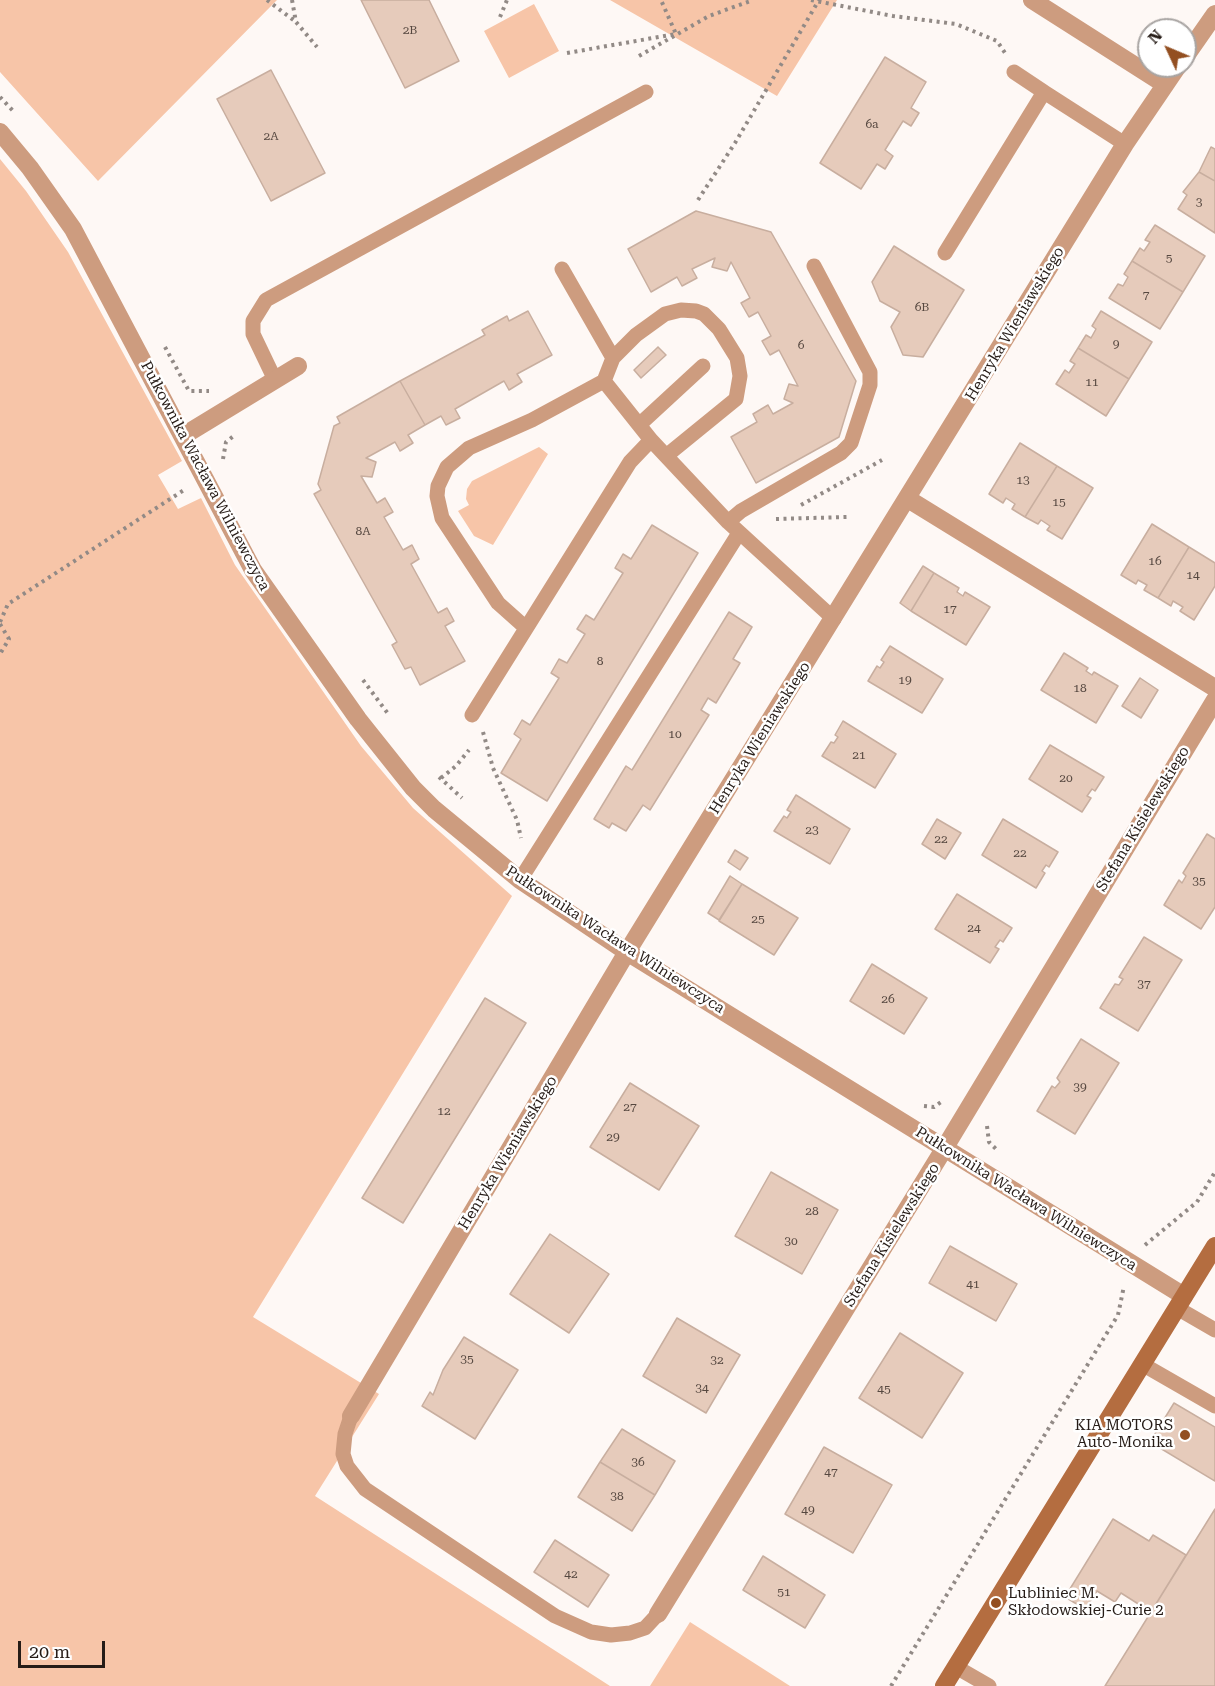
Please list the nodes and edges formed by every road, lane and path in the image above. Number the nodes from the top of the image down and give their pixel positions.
1 (267, 0) edge
2 (292, 0) edge
3 (507, 0) edge
4 (661, 0) edge
5 (753, 0) edge
6 (811, 0) edge
7 (1032, 0) edge
8 (818, 1) edge
9 (1215, 14) edge
10 (500, 17) dead end
11 (296, 22) junction
12 (676, 34) junction
13 (1209, 37) edge
14 (317, 47) dead end
15 (1197, 47) edge
16 (567, 53) dead end
17 (639, 56) dead end
18 (1014, 72) joint
19 (1169, 78) edge
20 (1164, 84) junction
21 (646, 92) dead end
22 (1044, 92) junction
23 (0, 132) edge
24 (1125, 144) junction
25 (698, 200) dead end
26 (945, 252) dead end
27 (814, 266) dead end
28 (562, 269) dead end
29 (613, 358) junction
30 (298, 366) dead end
31 (703, 366) dead end
32 (275, 380) junction
33 (604, 381) junction
34 (639, 426) junction
35 (242, 430) dead end
36 (183, 436) junction
37 (651, 440) junction
38 (666, 456) junction
39 (228, 468) dead end
40 (204, 476) junction
41 (908, 499) junction
42 (847, 517) dead end
43 (776, 519) dead end
44 (734, 528) junction
45 (834, 619) junction
46 (0, 623) edge
47 (526, 628) junction
48 (0, 654) edge
49 (360, 676) dead end
50 (1215, 688) edge
51 (1215, 700) edge
52 (472, 714) dead end
53 (394, 723) dead end
54 (482, 729) dead end
55 (469, 750) dead end
56 (435, 773) dead end
57 (441, 778) junction
58 (464, 800) dead end
59 (535, 859) junction
60 (520, 880) junction
61 (627, 952) junction
62 (949, 1096) dead end
63 (916, 1101) dead end
64 (990, 1116) dead end
65 (944, 1149) junction
66 (1007, 1157) dead end
67 (1215, 1172) edge
68 (1136, 1237) dead end
69 (1146, 1244) junction
70 (1215, 1246) edge
71 (1140, 1253) dead end
72 (1124, 1284) dead end
73 (1180, 1302) junction
74 (1215, 1330) edge
75 (1142, 1364) junction
76 (1215, 1406) edge
77 (351, 1416) joint
78 (658, 1614) joint
79 (956, 1666) junction
80 (891, 1686) edge
81 (944, 1686) edge
82 (989, 1686) edge

1 - 11 path
2 - 11 path
3 - 10 path
4 - 12 path
5 - 12 path
6 - 8 path
7 - 20 street
8 - 18 path
8 - 25 path
9 - 13 street
11 - 14 path
12 - 16 path
12 - 17 path
13 - 15 street
18 - 22 lane
19 - 20 street, Henryka Wieniawskiego
20 - 24 street, Henryka Wieniawskiego
21 - 32 lane
22 - 24 lane
22 - 26 lane
23 - 36 street, Pułkownika Wacława Wilniewczyca
24 - 41 street, Henryka Wieniawskiego
27 - 44 lane
28 - 29 lane
29 - 33 lane
29 - 38 lane
30 - 32 street
31 - 34 lane
32 - 36 street
33 - 34 lane
33 - 47 lane
34 - 37 lane
35 - 39 path
36 - 40 street, Pułkownika Wacława Wilniewczyca
37 - 38 lane
37 - 47 lane
38 - 44 lane
40 - 46 path
40 - 60 street, Pułkownika Wacława Wilniewczyca
41 - 45 street, Henryka Wieniawskiego
41 - 50 street
42 - 43 path
44 - 45 lane
44 - 59 lane
45 - 61 street, Henryka Wieniawskiego
46 - 48 path
47 - 52 lane
49 - 53 path
51 - 65 street, Stefana Kisielewskiego
54 - 59 path
55 - 57 path
56 - 57 path
57 - 58 path
59 - 60 lane
60 - 61 street, Pułkownika Wacława Wilniewczyca
61 - 65 street, Pułkownika Wacława Wilniewczyca
61 - 77 street, Henryka Wieniawskiego
62 - 63 path
64 - 66 path
65 - 73 street, Pułkownika Wacława Wilniewczyca
65 - 78 street, Stefana Kisielewskiego
67 - 69 path
68 - 69 path
69 - 71 path
70 - 73 street
72 - 80 path
73 - 74 lane
73 - 75 street
75 - 76 lane
75 - 79 street
77 - 78 lane
79 - 81 street
79 - 82 lane

